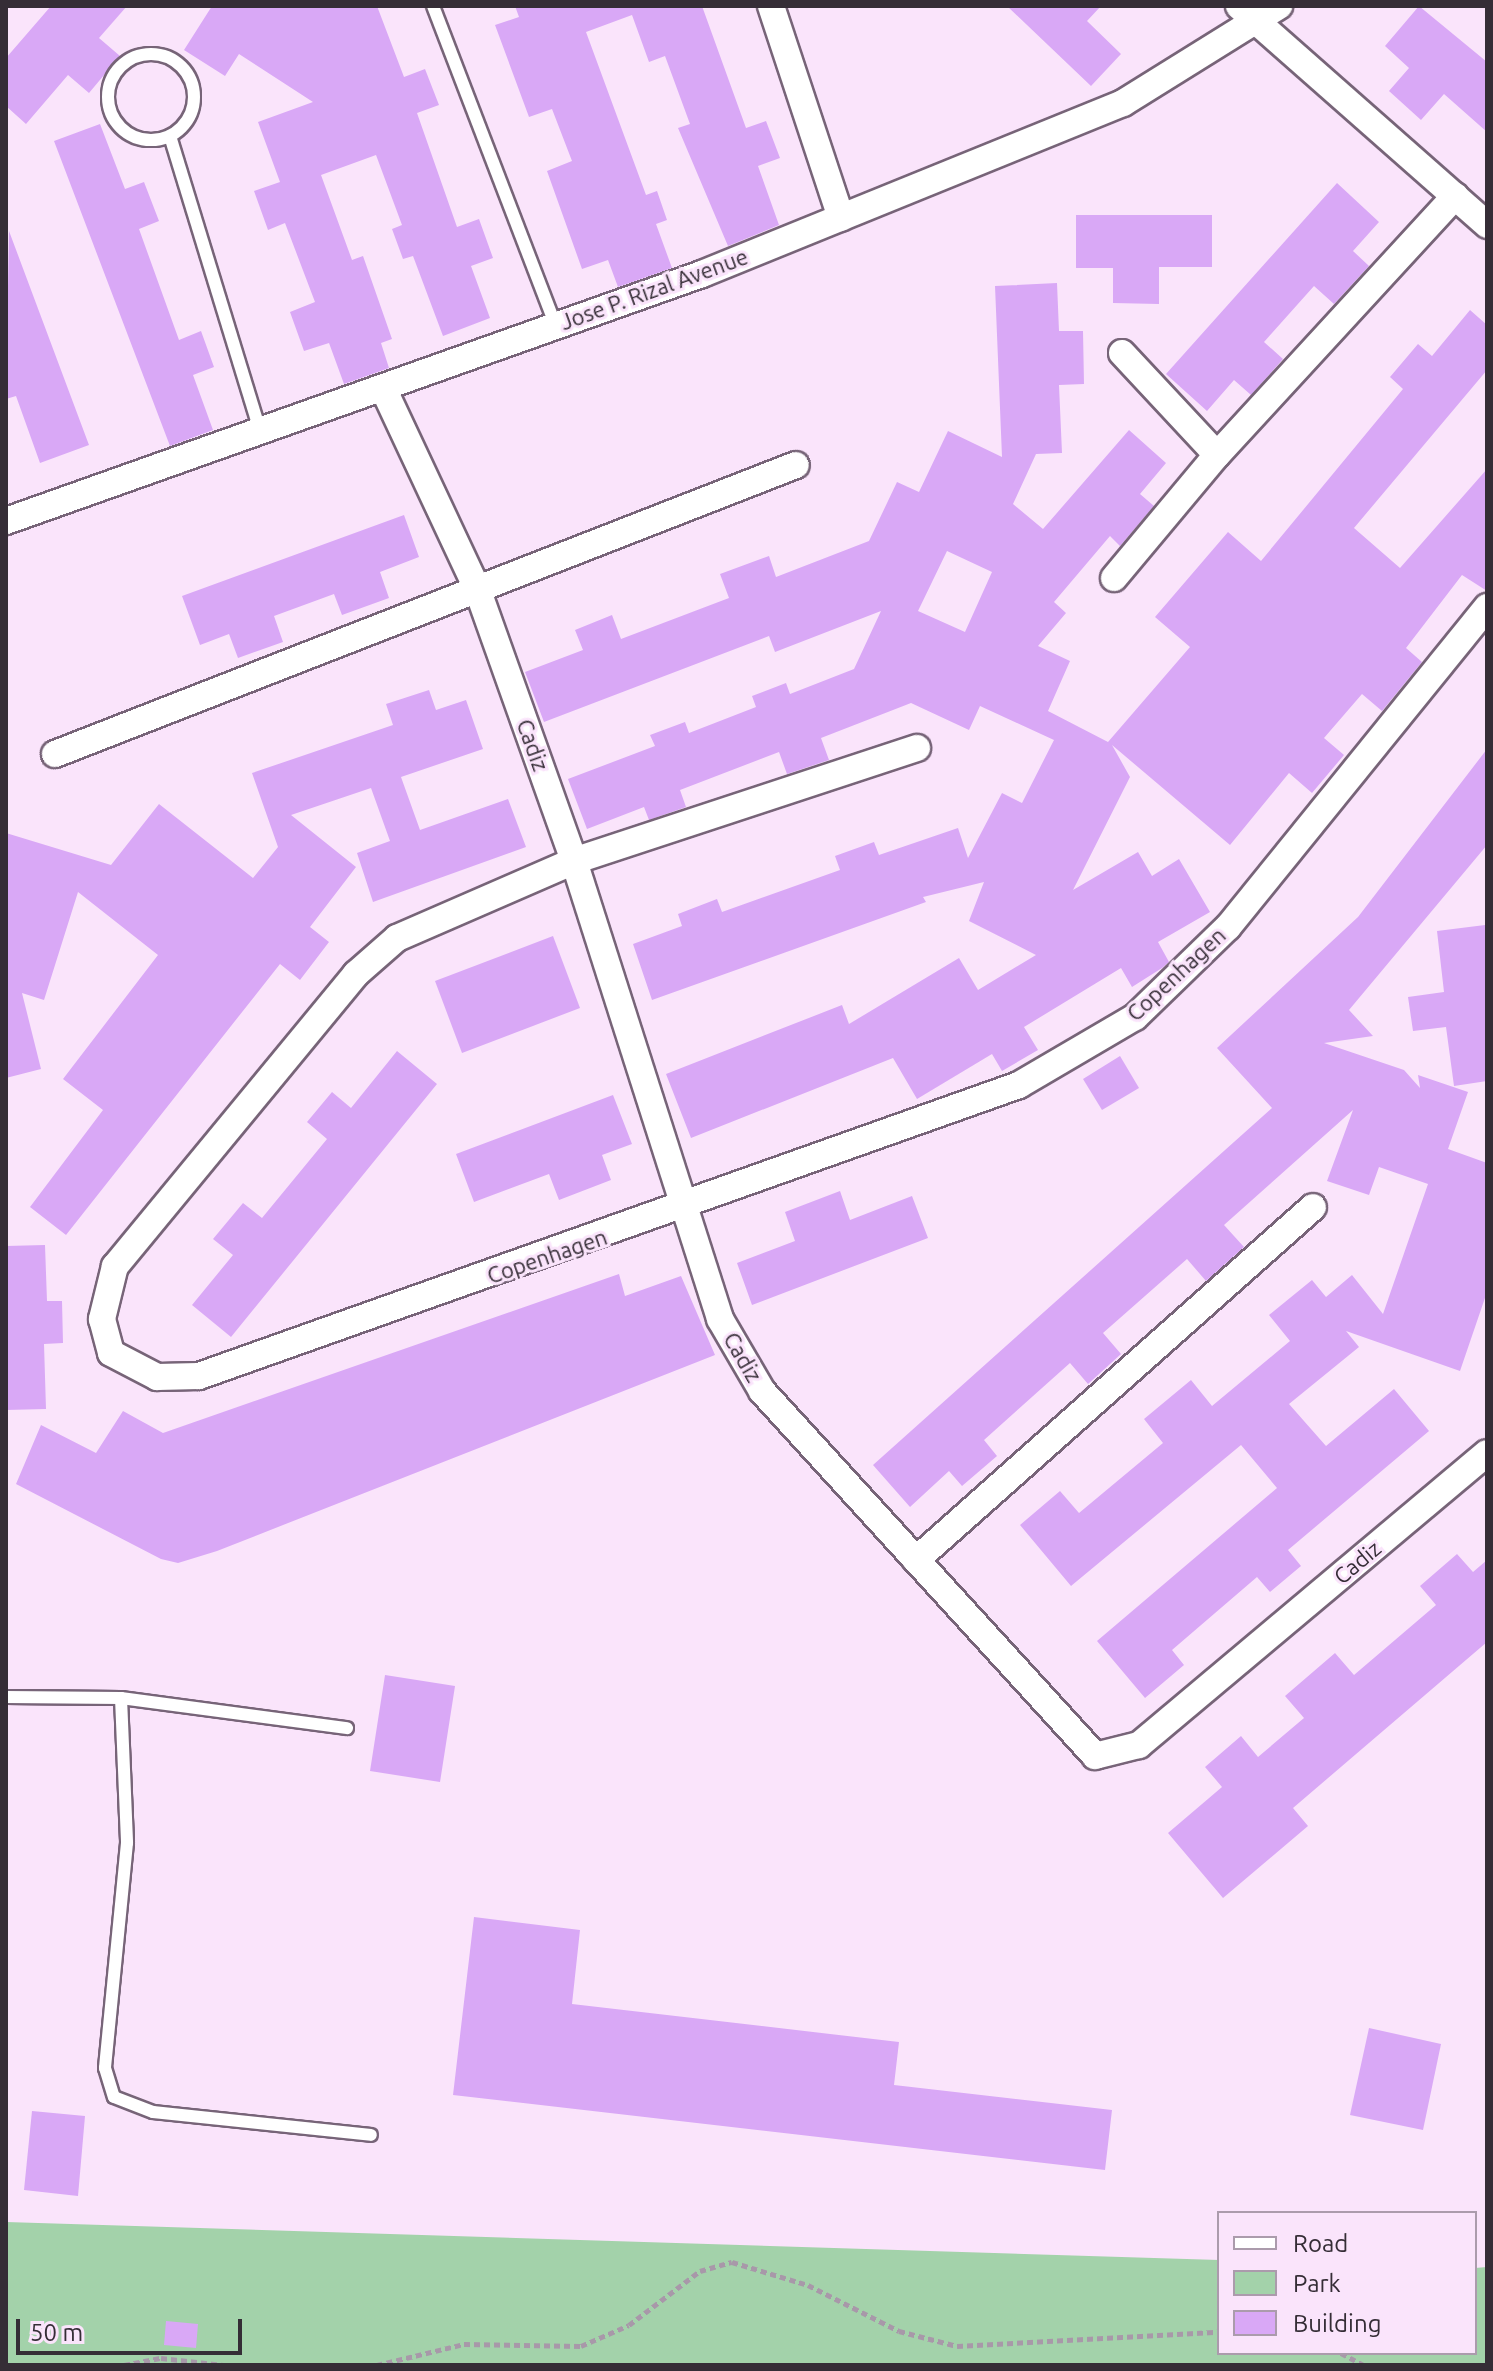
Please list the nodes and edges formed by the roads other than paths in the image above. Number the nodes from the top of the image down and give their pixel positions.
1 (433, 6) edge
2 (771, 6) edge
3 (1259, 11) edge
4 (170, 136) junction
5 (1455, 196) junction
6 (841, 218) junction
7 (1487, 225) edge
8 (555, 324) junction
9 (1122, 353) dead end
10 (384, 390) junction
11 (262, 436) junction
12 (1217, 455) junction
13 (796, 465) dead end
14 (6, 521) edge
15 (1114, 578) dead end
16 (478, 591) junction
17 (1487, 607) edge
18 (917, 748) dead end
19 (55, 754) dead end
20 (574, 861) junction
21 (1313, 1207) dead end
22 (684, 1209) junction
23 (1487, 1453) edge
24 (916, 1560) junction
25 (6, 1697) edge
26 (121, 1698) junction
27 (347, 1728) dead end
28 (371, 2135) dead end

1 - 8 lane
2 - 6 street
3 - 5 street
3 - 6 street, Jose P. Rizal Avenue
4 - 4 lane
4 - 11 lane
5 - 7 street
5 - 12 street
6 - 8 street, Jose P. Rizal Avenue
8 - 10 street, Jose P. Rizal Avenue
9 - 12 street
10 - 11 street, Jose P. Rizal Avenue
10 - 16 street, Cadiz
11 - 14 street, Jose P. Rizal Avenue
12 - 15 street
13 - 16 street
16 - 19 street
16 - 20 street, Cadiz
17 - 22 street, Copenhagen
18 - 20 street, Copenhagen
20 - 22 street, Cadiz
20 - 22 street, Copenhagen
21 - 24 street
22 - 24 street, Cadiz
23 - 24 street, Cadiz
25 - 26 lane
26 - 27 lane
26 - 28 lane

